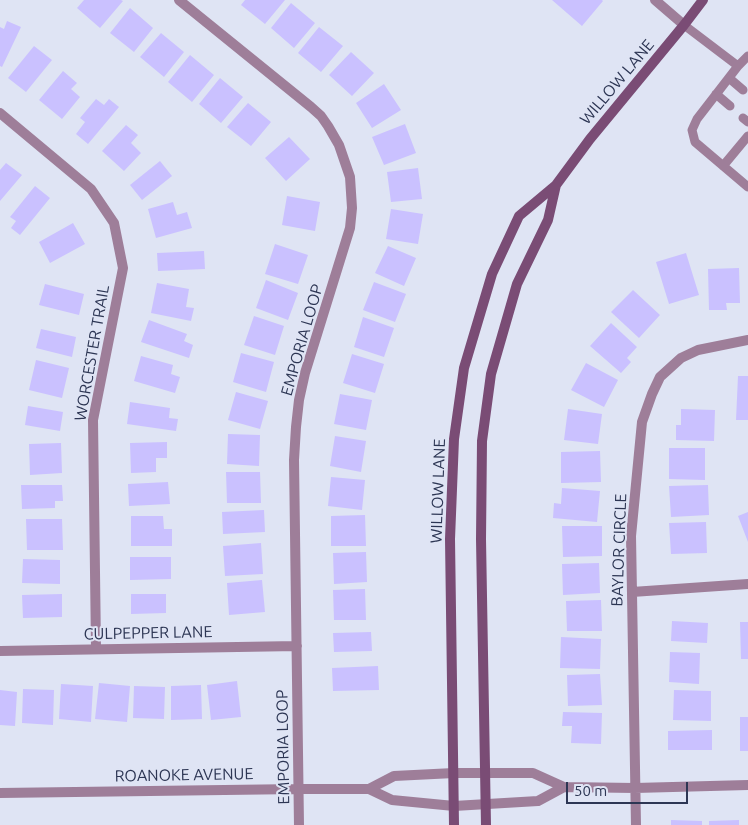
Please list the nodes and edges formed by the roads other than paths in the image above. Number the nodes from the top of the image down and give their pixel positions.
1 (179, 0) edge
2 (655, 0) edge
3 (703, 0) edge
4 (684, 25) junction
5 (744, 62) edge
6 (729, 78) junction
7 (743, 90) dead end
8 (716, 94) junction
9 (730, 106) dead end
10 (0, 113) edge
11 (748, 136) edge
12 (723, 166) junction
13 (556, 185) junction
14 (748, 187) edge
15 (748, 340) edge
16 (748, 584) edge
17 (632, 592) junction
18 (296, 646) junction
19 (96, 648) junction
20 (0, 651) edge
21 (454, 773) junction
22 (485, 773) junction
23 (748, 786) edge
24 (564, 787) junction
25 (635, 788) junction
26 (299, 789) junction
27 (369, 789) junction
28 (0, 793) edge
29 (485, 805) junction
30 (454, 806) junction
31 (299, 825) edge
32 (454, 825) edge
33 (486, 825) edge
34 (636, 825) edge

1 - 18 street, EMPORIA LOOP
2 - 4 street
3 - 4 street, WILLOW LANE
4 - 5 lane
4 - 13 street, WILLOW LANE
5 - 6 lane
6 - 7 lane
6 - 8 lane
8 - 9 lane
8 - 12 lane
10 - 19 street, WORCESTER TRAIL
11 - 12 lane
12 - 14 lane
13 - 21 street, WILLOW LANE
13 - 22 street, WILLOW LANE
15 - 17 street, BAYLOR CIRCLE
16 - 17 street
17 - 25 street, BAYLOR CIRCLE
18 - 19 street, CULPEPPER LANE
18 - 26 street, EMPORIA LOOP
19 - 20 street, CULPEPPER LANE
21 - 22 street, ROANOKE AVENUE
21 - 27 street, ROANOKE AVENUE
21 - 30 street, WILLOW LANE
22 - 24 street, ROANOKE AVENUE
22 - 29 street, WILLOW LANE
23 - 25 street
24 - 25 street
24 - 29 street, ROANOKE AVENUE
25 - 34 street, BAYLOR CIRCLE
26 - 27 street, ROANOKE AVENUE
26 - 28 street, ROANOKE AVENUE
26 - 31 street, EMPORIA LOOP
27 - 30 street, ROANOKE AVENUE
29 - 30 street, ROANOKE AVENUE
29 - 33 street, WILLOW LANE
30 - 32 street, WILLOW LANE

